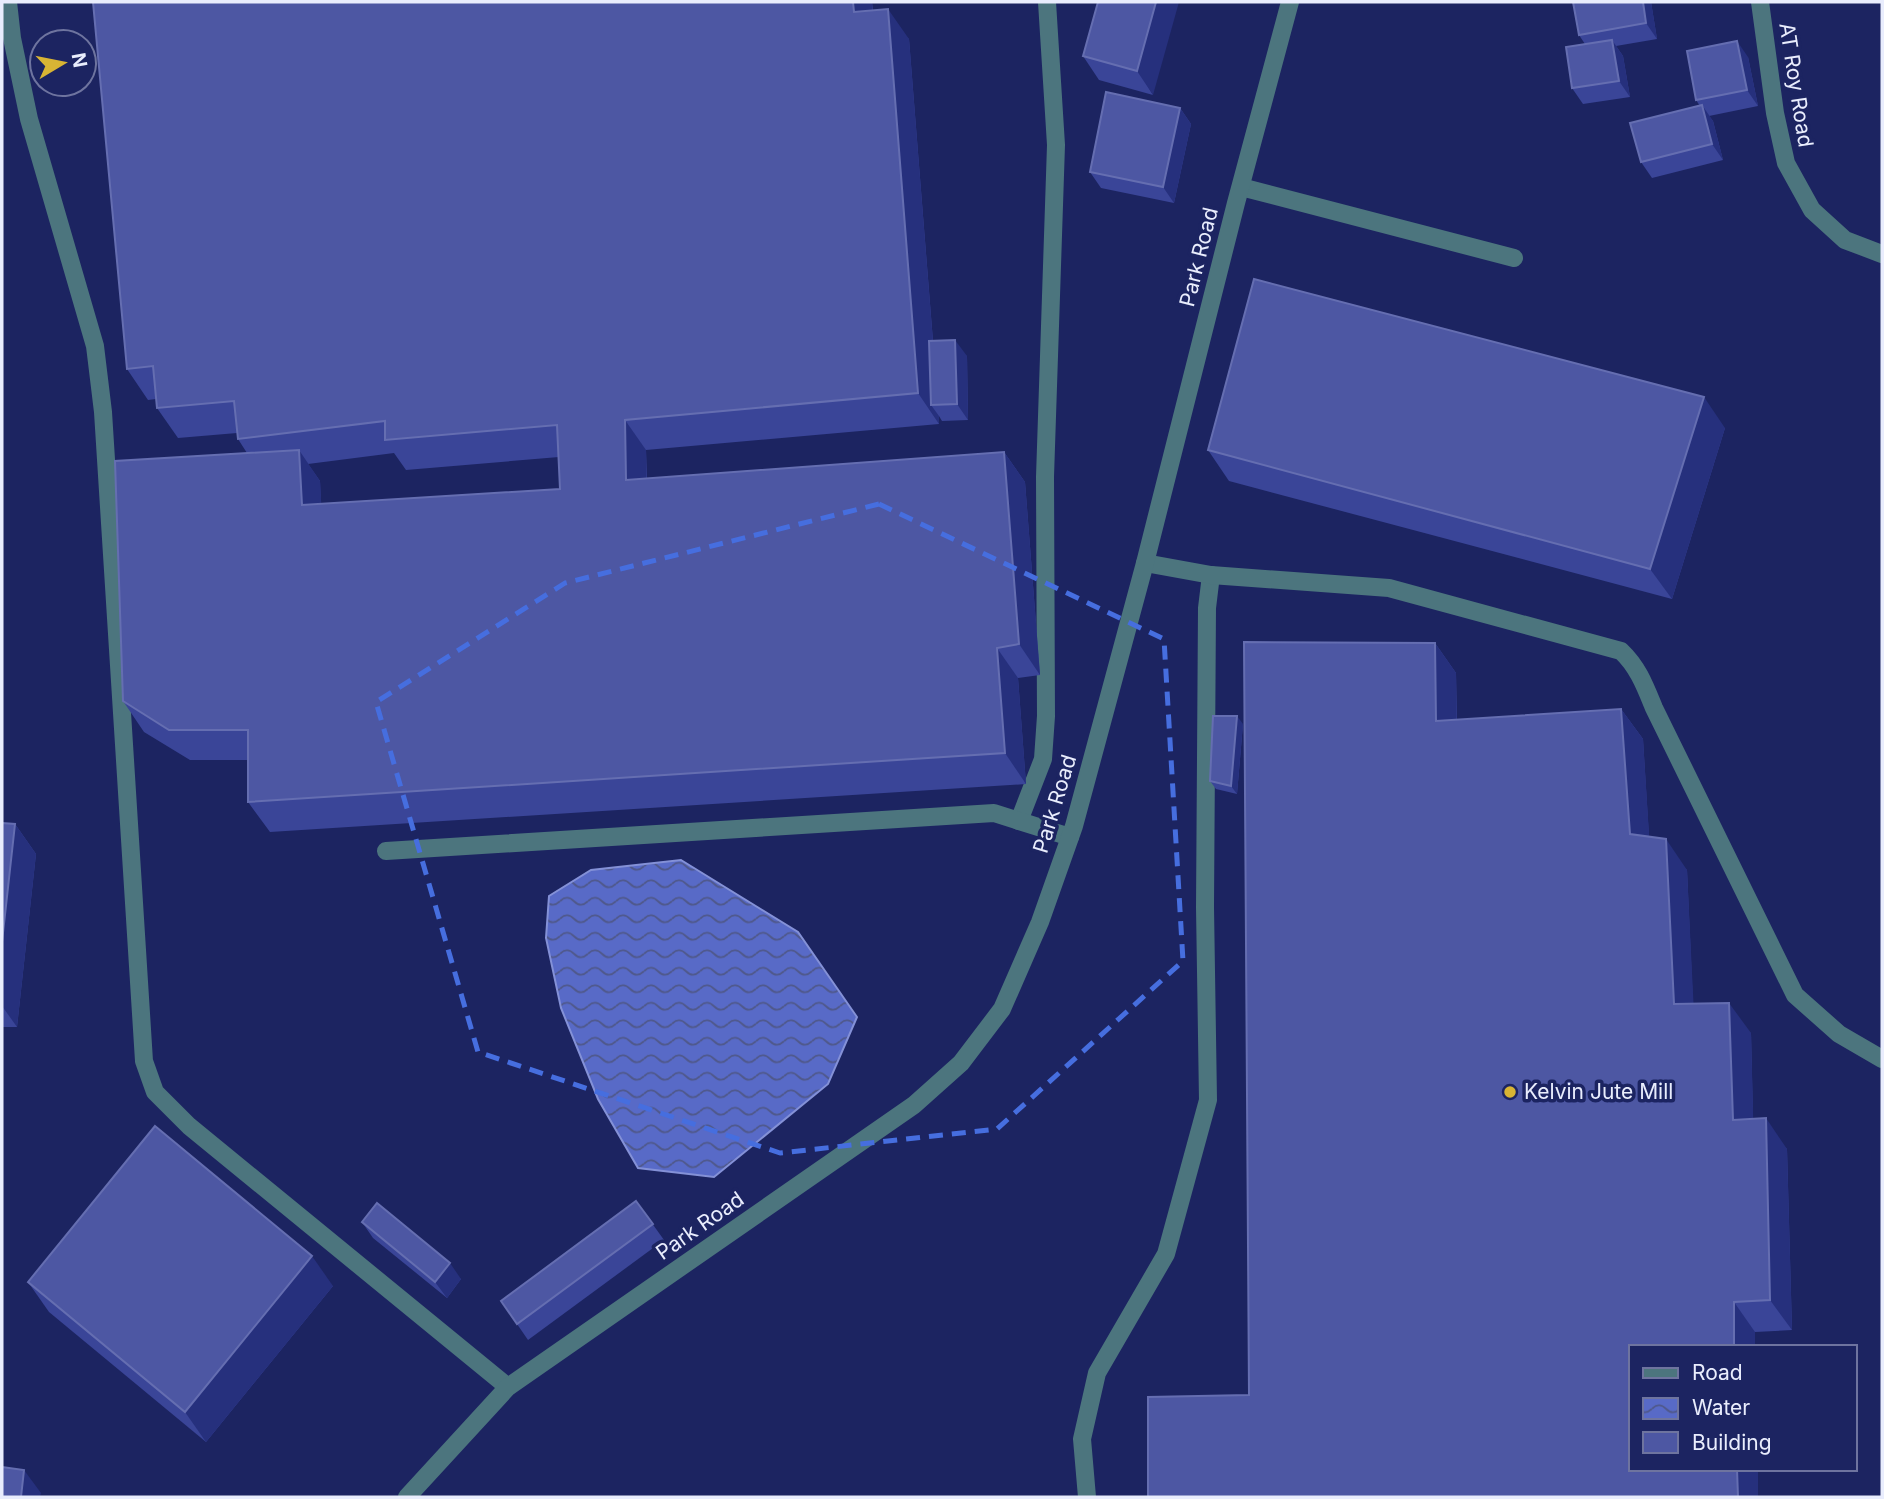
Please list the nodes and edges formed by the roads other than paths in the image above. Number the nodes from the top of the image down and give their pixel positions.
1 (8, 2) edge
2 (1047, 2) edge
3 (1290, 2) edge
4 (1760, 2) edge
5 (1241, 187) junction
6 (1882, 254) edge
7 (1514, 258) dead end
8 (1145, 564) junction
9 (1211, 575) junction
10 (1019, 821) junction
11 (1070, 837) junction
12 (386, 851) dead end
13 (1882, 1059) edge
14 (508, 1387) junction
15 (407, 1497) edge
16 (1087, 1497) edge

1 - 14 street
2 - 10 street
3 - 5 street, Park Road
4 - 6 street, AT Roy Road
5 - 7 street
5 - 8 street, Park Road
8 - 9 street
8 - 11 street, Park Road
9 - 13 street
9 - 16 street
10 - 11 street
10 - 12 street
11 - 14 street, Park Road
14 - 15 street, Park Road

